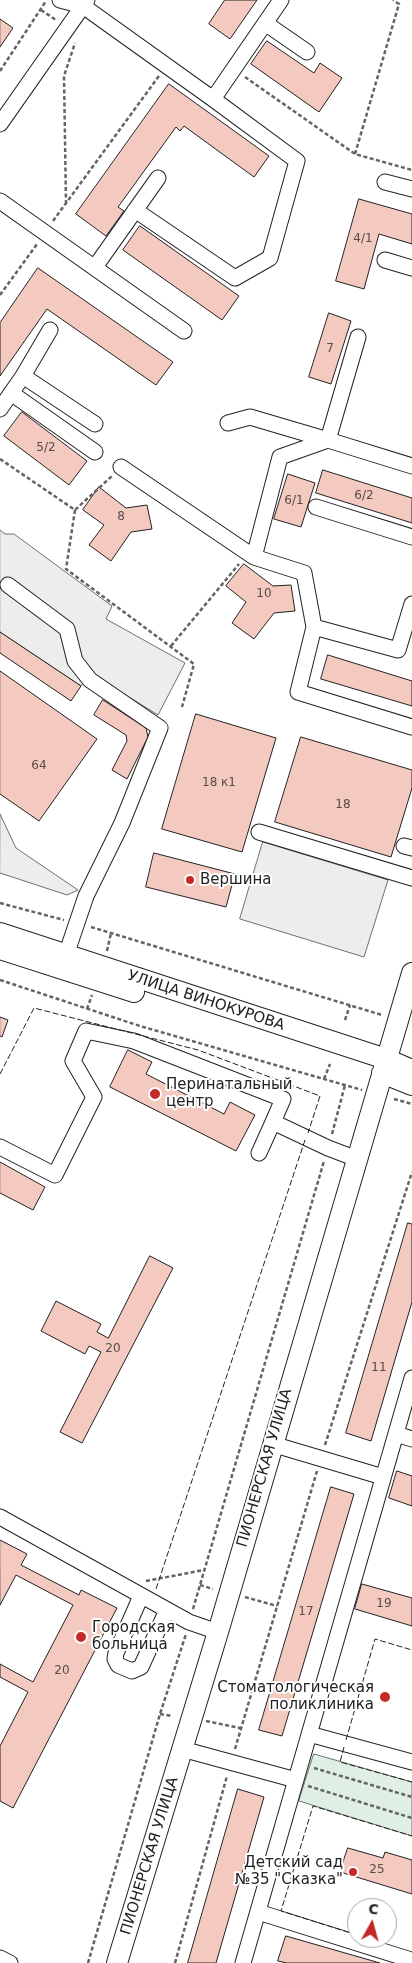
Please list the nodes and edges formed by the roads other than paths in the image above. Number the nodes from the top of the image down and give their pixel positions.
1 (60, 0) edge
2 (281, 0) edge
3 (85, 3) edge
4 (265, 23) junction
5 (307, 52) dead end
6 (213, 99) junction
7 (0, 124) edge
8 (158, 178) dead end
9 (385, 182) dead end
10 (412, 190) edge
11 (0, 201) edge
12 (135, 210) junction
13 (385, 260) dead end
14 (95, 267) junction
15 (412, 268) edge
16 (50, 330) dead end
17 (184, 331) dead end
18 (358, 337) dead end
19 (23, 376) junction
20 (11, 393) junction
21 (0, 409) edge
22 (228, 423) dead end
23 (95, 424) dead end
24 (328, 440) junction
25 (95, 452) dead end
26 (412, 466) edge
27 (121, 467) road end
28 (316, 507) dead end
29 (412, 537) edge
30 (251, 555) junction
31 (8, 585) dead end
32 (412, 604) edge
33 (314, 627) junction
34 (412, 727) edge
35 (259, 832) dead end
36 (412, 878) edge
37 (0, 933) edge
38 (0, 949) edge
39 (64, 962) junction
40 (412, 973) edge
41 (384, 1066) junction
42 (412, 1070) edge
43 (412, 1086) edge
44 (273, 1122) junction
45 (0, 1146) edge
46 (259, 1153) dead end
47 (357, 1159) junction
48 (412, 1378) edge
49 (396, 1434) junction
50 (412, 1439) edge
51 (272, 1444) junction
52 (383, 1478) junction
53 (0, 1517) edge
54 (141, 1596) junction
55 (167, 1610) junction
56 (218, 1632) junction
57 (309, 1734) junction
58 (182, 1749) junction
59 (412, 1762) edge
60 (296, 1781) junction
61 (258, 1912) junction
62 (0, 1958) edge
63 (408, 1959) dead end
64 (10, 1963) edge
65 (117, 1963) edge
66 (243, 1963) edge

1 - 3 street
2 - 4 street
3 - 6 street
3 - 7 street
4 - 5 street
4 - 6 street
6 - 12 street
8 - 12 street
9 - 10 street
11 - 14 street
12 - 14 street
13 - 15 street
14 - 17 street
16 - 19 street
18 - 24 street
19 - 20 street
19 - 23 street
20 - 21 street
20 - 25 street
22 - 24 street
24 - 26 street
24 - 30 street
27 - 30 street
28 - 29 street
30 - 33 street
31 - 39 street
32 - 33 street
33 - 34 street
35 - 36 street
37 - 39 main road, УЛИЦА ВИНОКУРОВА
38 - 39 main road, УЛИЦА ВИНОКУРОВА
39 - 41 main road, УЛИЦА ВИНОКУРОВА
40 - 41 main road, ПИОНЕРСКАЯ УЛИЦА
41 - 42 main road, УЛИЦА ВИНОКУРОВА
41 - 43 main road, УЛИЦА ВИНОКУРОВА
41 - 47 main road, ПИОНЕРСКАЯ УЛИЦА
44 - 45 street
44 - 46 street
44 - 47 street
47 - 51 main road, ПИОНЕРСКАЯ УЛИЦА
48 - 49 street
49 - 50 street
49 - 52 street
51 - 52 street
51 - 56 main road, ПИОНЕРСКАЯ УЛИЦА
52 - 57 street
53 - 54 street
54 - 55 street
54 - 55 street
55 - 56 street
56 - 58 main road, ПИОНЕРСКАЯ УЛИЦА
57 - 59 street
57 - 60 street
58 - 60 street
58 - 65 main road, ПИОНЕРСКАЯ УЛИЦА
60 - 61 street
61 - 63 street
61 - 66 street
62 - 64 street

